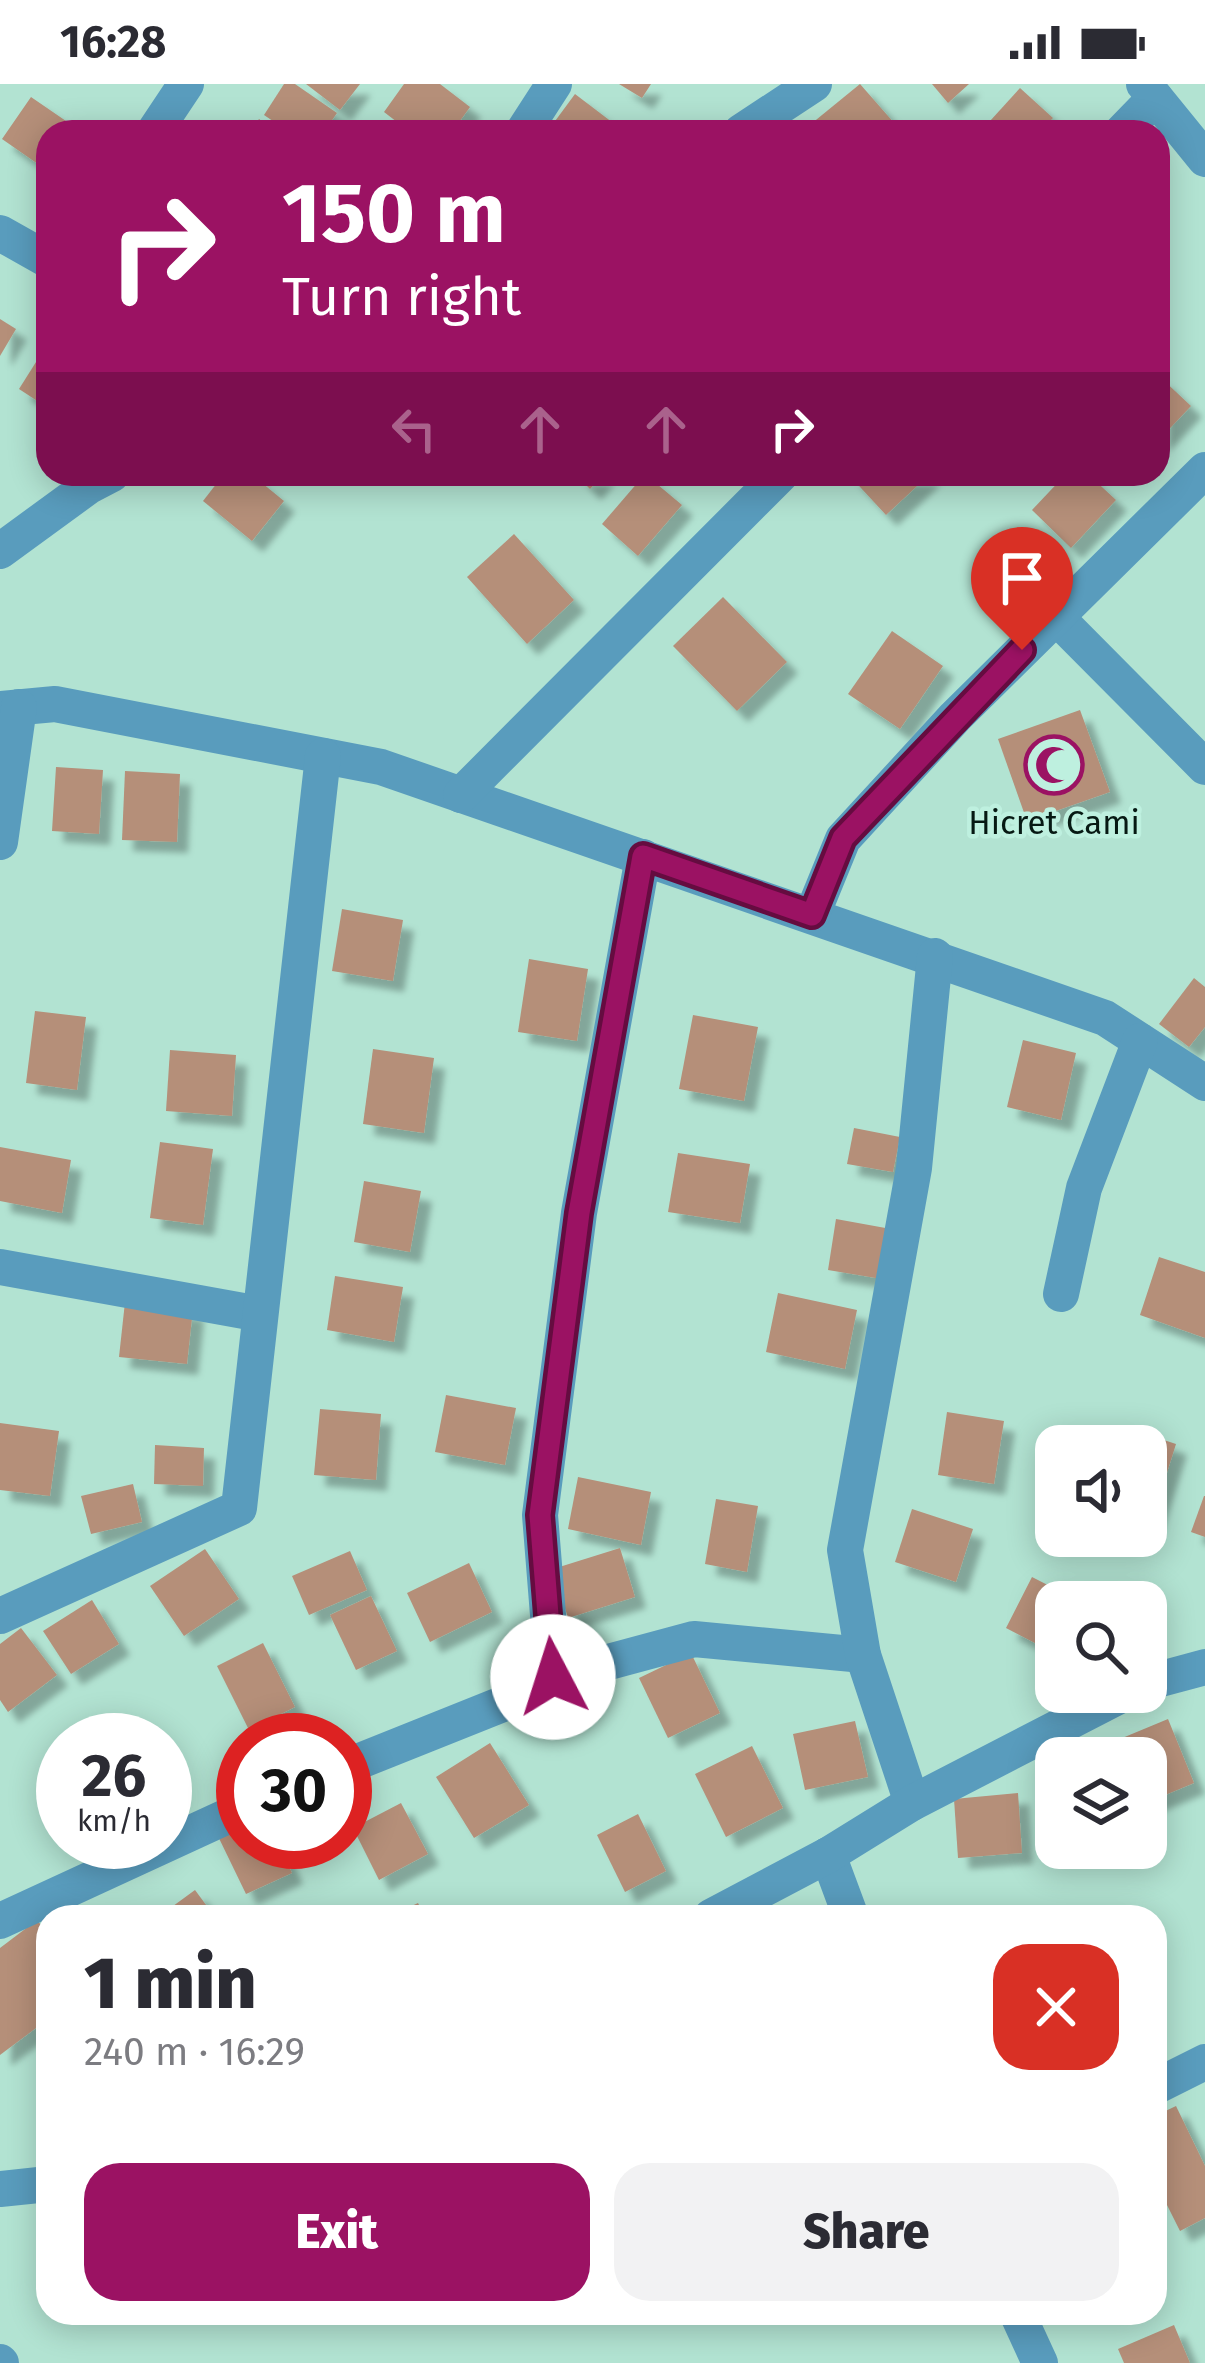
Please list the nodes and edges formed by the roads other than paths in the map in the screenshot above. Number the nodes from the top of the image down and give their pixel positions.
1 (186, 84) edge
2 (554, 84) edge
3 (814, 84) edge
4 (1150, 91) edge
5 (162, 120) edge
6 (532, 120) edge
7 (759, 120) edge
8 (1130, 120) edge
9 (1205, 159) edge
10 (0, 233) edge
11 (36, 253) edge
12 (1205, 470) edge
13 (88, 486) edge
14 (769, 486) edge
15 (0, 550) edge
16 (1056, 616) junction
17 (9, 708) edge
18 (323, 756) junction
19 (1205, 767) edge
20 (461, 794) junction
21 (0, 842) edge
22 (643, 856) junction
23 (812, 915) junction
24 (935, 956) junction
25 (1140, 1041) junction
26 (1205, 1083) edge
27 (0, 1267) edge
28 (1060, 1294) dead end
29 (260, 1314) junction
30 (0, 1616) edge
31 (862, 1655) junction
32 (1205, 1667) edge
33 (553, 1677) junction
34 (1167, 1677) edge
35 (1086, 1713) edge
36 (372, 1756) edge
37 (912, 1803) junction
38 (216, 1821) edge
39 (828, 1855) junction
40 (734, 1905) edge
41 (847, 1905) edge
42 (0, 1921) edge
43 (1205, 2062) edge
44 (1167, 2081) edge
45 (36, 2185) edge
46 (0, 2189) edge
47 (1023, 2325) edge
48 (1040, 2363) edge

1 - 5 street
2 - 6 street
3 - 7 street
4 - 8 street
4 - 9 street
10 - 11 street
12 - 16 street
13 - 15 street
14 - 20 street
16 - 19 street
16 - 23 street
17 - 18 street
17 - 21 street
18 - 20 street
18 - 29 street
20 - 22 street
22 - 23 street
22 - 33 street
23 - 24 street
24 - 25 street
24 - 31 street
25 - 26 street
25 - 28 street
27 - 29 street
29 - 30 street
31 - 33 street
31 - 37 street
32 - 34 street
33 - 36 street
35 - 37 street
37 - 39 street
38 - 42 street
39 - 40 street
39 - 41 street
43 - 44 street
45 - 46 street
47 - 48 street

